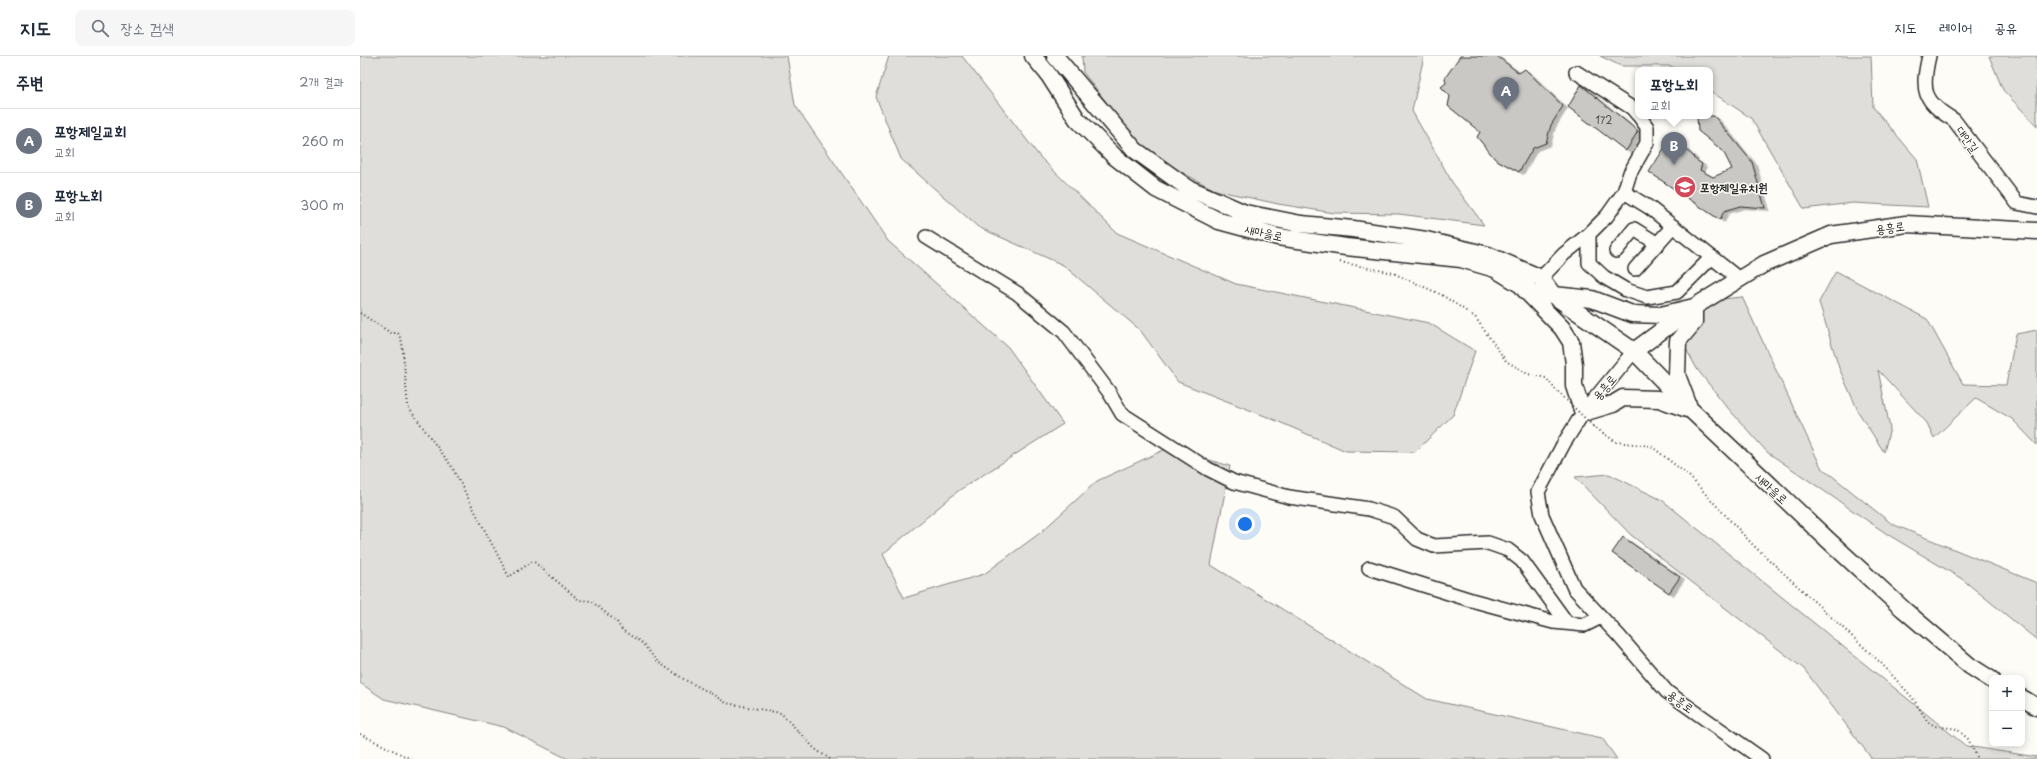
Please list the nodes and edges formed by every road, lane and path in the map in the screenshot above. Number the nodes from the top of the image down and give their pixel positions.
1 (1033, 56) edge
2 (1055, 56) edge
3 (1929, 56) edge
4 (1576, 72) dead end
5 (1635, 112) edge
6 (1641, 119) edge
7 (1624, 192) junction
8 (2037, 207) edge
9 (1673, 226) junction
10 (2037, 232) edge
11 (1589, 234) junction
12 (926, 237) dead end
13 (1658, 244) junction
14 (1616, 251) dead end
15 (1712, 258) junction
16 (1333, 260) dead end
17 (1635, 269) dead end
18 (1541, 278) junction
19 (1740, 279) junction
20 (1521, 285) junction
21 (1554, 296) junction
22 (1694, 307) junction
23 (360, 313) edge
24 (1634, 351) junction
25 (1691, 410) junction
26 (1582, 413) junction
27 (1369, 568) dead end
28 (1601, 617) junction
29 (1567, 623) junction
30 (1989, 678) edge
31 (2025, 700) edge
32 (2037, 707) edge
33 (360, 734) edge
34 (411, 759) edge
35 (830, 759) edge
36 (1762, 759) edge
37 (1978, 759) edge

1 - 20 main road, 새마을로
2 - 18 main road, 새마을로
3 - 8 street, 대안길
4 - 5 street
6 - 7 street
7 - 9 street
7 - 11 street
9 - 13 street
9 - 15 street
10 - 19 main road, 용흥로
11 - 15 street
11 - 18 street
12 - 29 street
13 - 14 street
13 - 17 street
15 - 19 street
16 - 37 path, bridge
18 - 21 main road, 새마을로
19 - 22 main road, 용흥로
20 - 21 main road, 새마을로
20 - 26 main road
21 - 22 main road
21 - 24 main road, 새마을로
22 - 24 main road, 용흥로
22 - 25 main road
23 - 35 path
24 - 25 main road, 새마을로
24 - 26 street, 용흥로
25 - 26 main road
25 - 30 main road, 새마을로
26 - 28 street, 용흥로
27 - 29 street
28 - 29 street
28 - 36 street, 용흥로
31 - 32 main road
33 - 34 path

